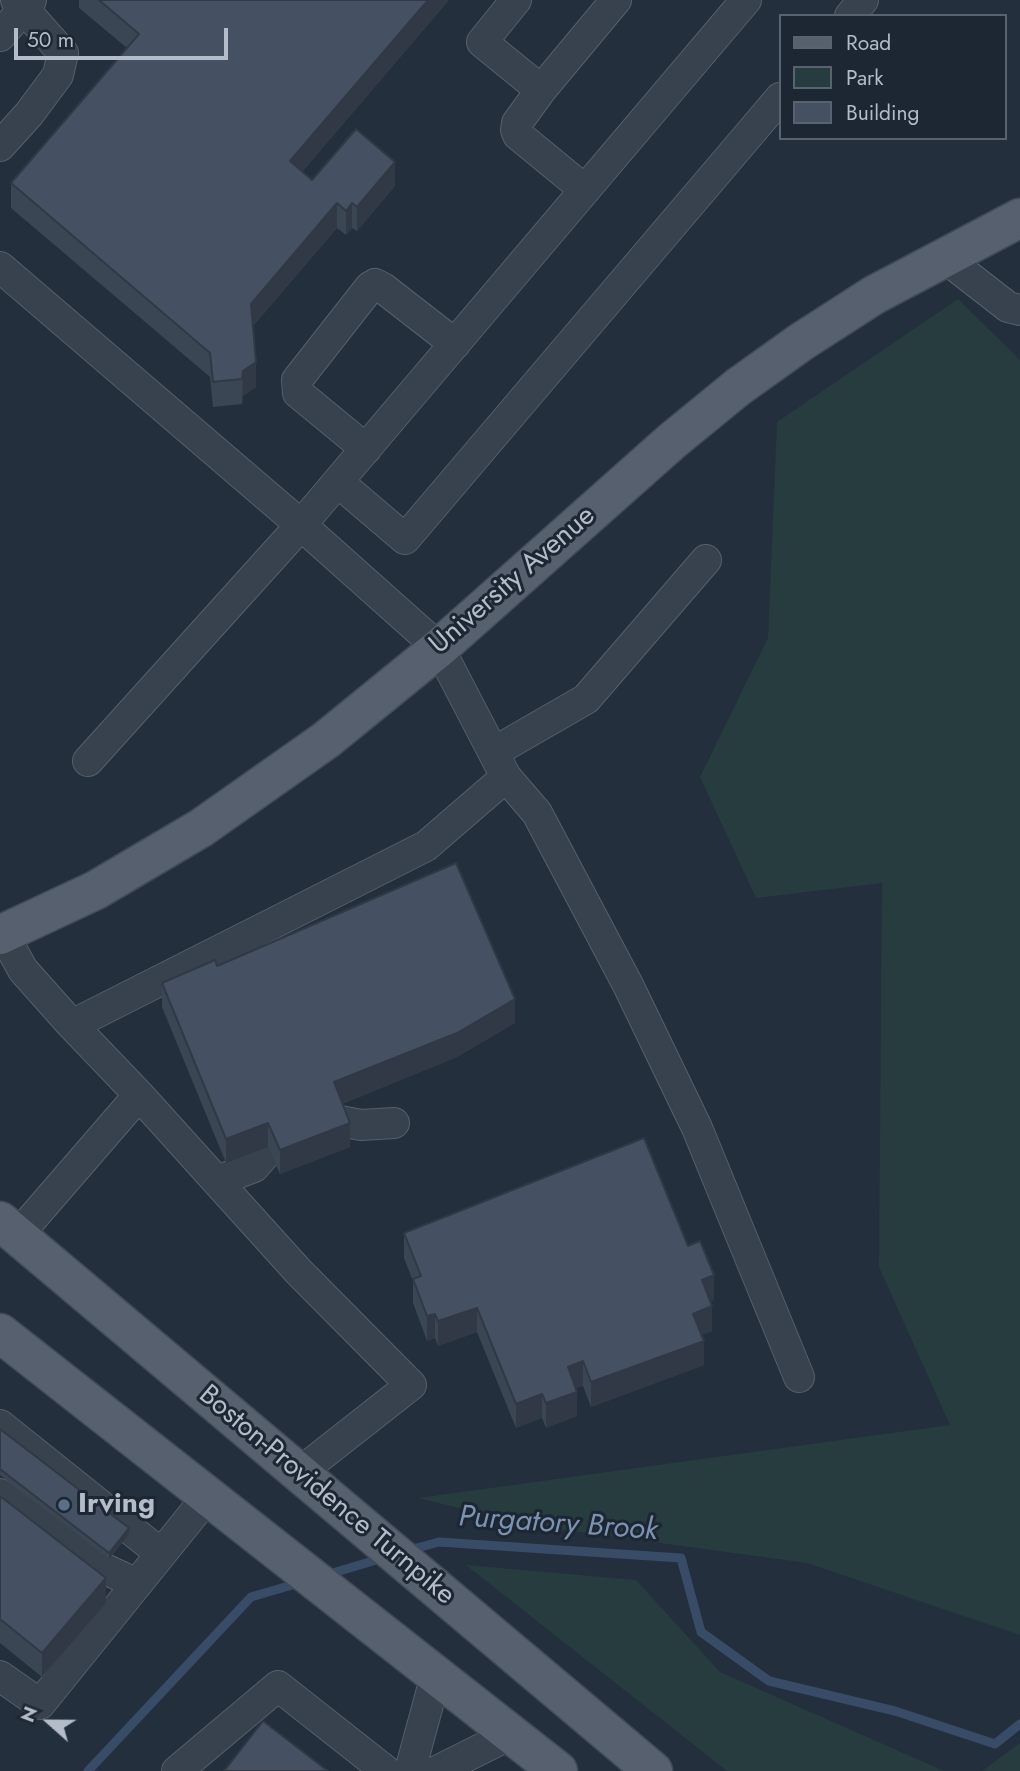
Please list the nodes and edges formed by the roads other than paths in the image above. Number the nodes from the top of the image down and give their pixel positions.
1 (516, 0) edge
2 (616, 0) edge
3 (746, 0) edge
4 (863, 0) edge
5 (24, 2) edge
6 (852, 14) edge
7 (0, 36) edge
8 (541, 90) junction
9 (778, 100) edge
10 (0, 146) edge
11 (585, 190) junction
12 (1020, 218) edge
13 (945, 258) junction
14 (0, 267) edge
15 (1020, 310) edge
16 (455, 344) junction
17 (366, 449) junction
18 (338, 482) junction
19 (301, 525) junction
20 (706, 560) dead end
21 (439, 648) junction
22 (88, 761) dead end
23 (500, 765) junction
24 (1, 935) edge
25 (72, 1025) junction
26 (139, 1095) junction
27 (394, 1123) dead end
28 (349, 1129) edge
29 (267, 1162) dead end
30 (217, 1181) junction
31 (9, 1228) edge
32 (0, 1333) edge
33 (799, 1377) dead end
34 (0, 1425) edge
35 (299, 1473) junction
36 (0, 1494) edge
37 (208, 1496) junction
38 (160, 1553) junction
39 (137, 1584) junction
40 (436, 1675) junction
41 (0, 1676) edge
42 (511, 1734) junction
43 (177, 1771) edge
44 (386, 1771) edge
45 (410, 1771) edge
46 (437, 1771) edge
47 (558, 1771) edge
48 (653, 1771) edge

1 - 8 lane
2 - 8 lane
3 - 11 lane
4 - 6 lane
5 - 7 lane
5 - 10 lane
8 - 11 lane
9 - 18 lane
11 - 16 lane
12 - 13 main road, University Avenue
13 - 15 lane
13 - 21 main road, University Avenue
14 - 19 lane
16 - 17 lane
16 - 17 lane
17 - 18 lane
18 - 19 lane
19 - 21 lane
19 - 22 lane
20 - 23 lane
21 - 23 lane
21 - 24 main road, University Avenue
23 - 25 lane
23 - 33 lane
24 - 25 lane
25 - 26 lane
26 - 30 lane
26 - 31 lane
27 - 28 lane
29 - 30 lane
30 - 35 lane
31 - 35 main road, Boston-Providence Turnpike
32 - 37 main road
34 - 38 lane
35 - 48 main road, Boston-Providence Turnpike
36 - 39 lane
37 - 38 lane
37 - 40 main road
38 - 39 lane
39 - 41 lane
40 - 42 main road
40 - 45 lane
42 - 46 lane
42 - 47 main road
43 - 44 lane

